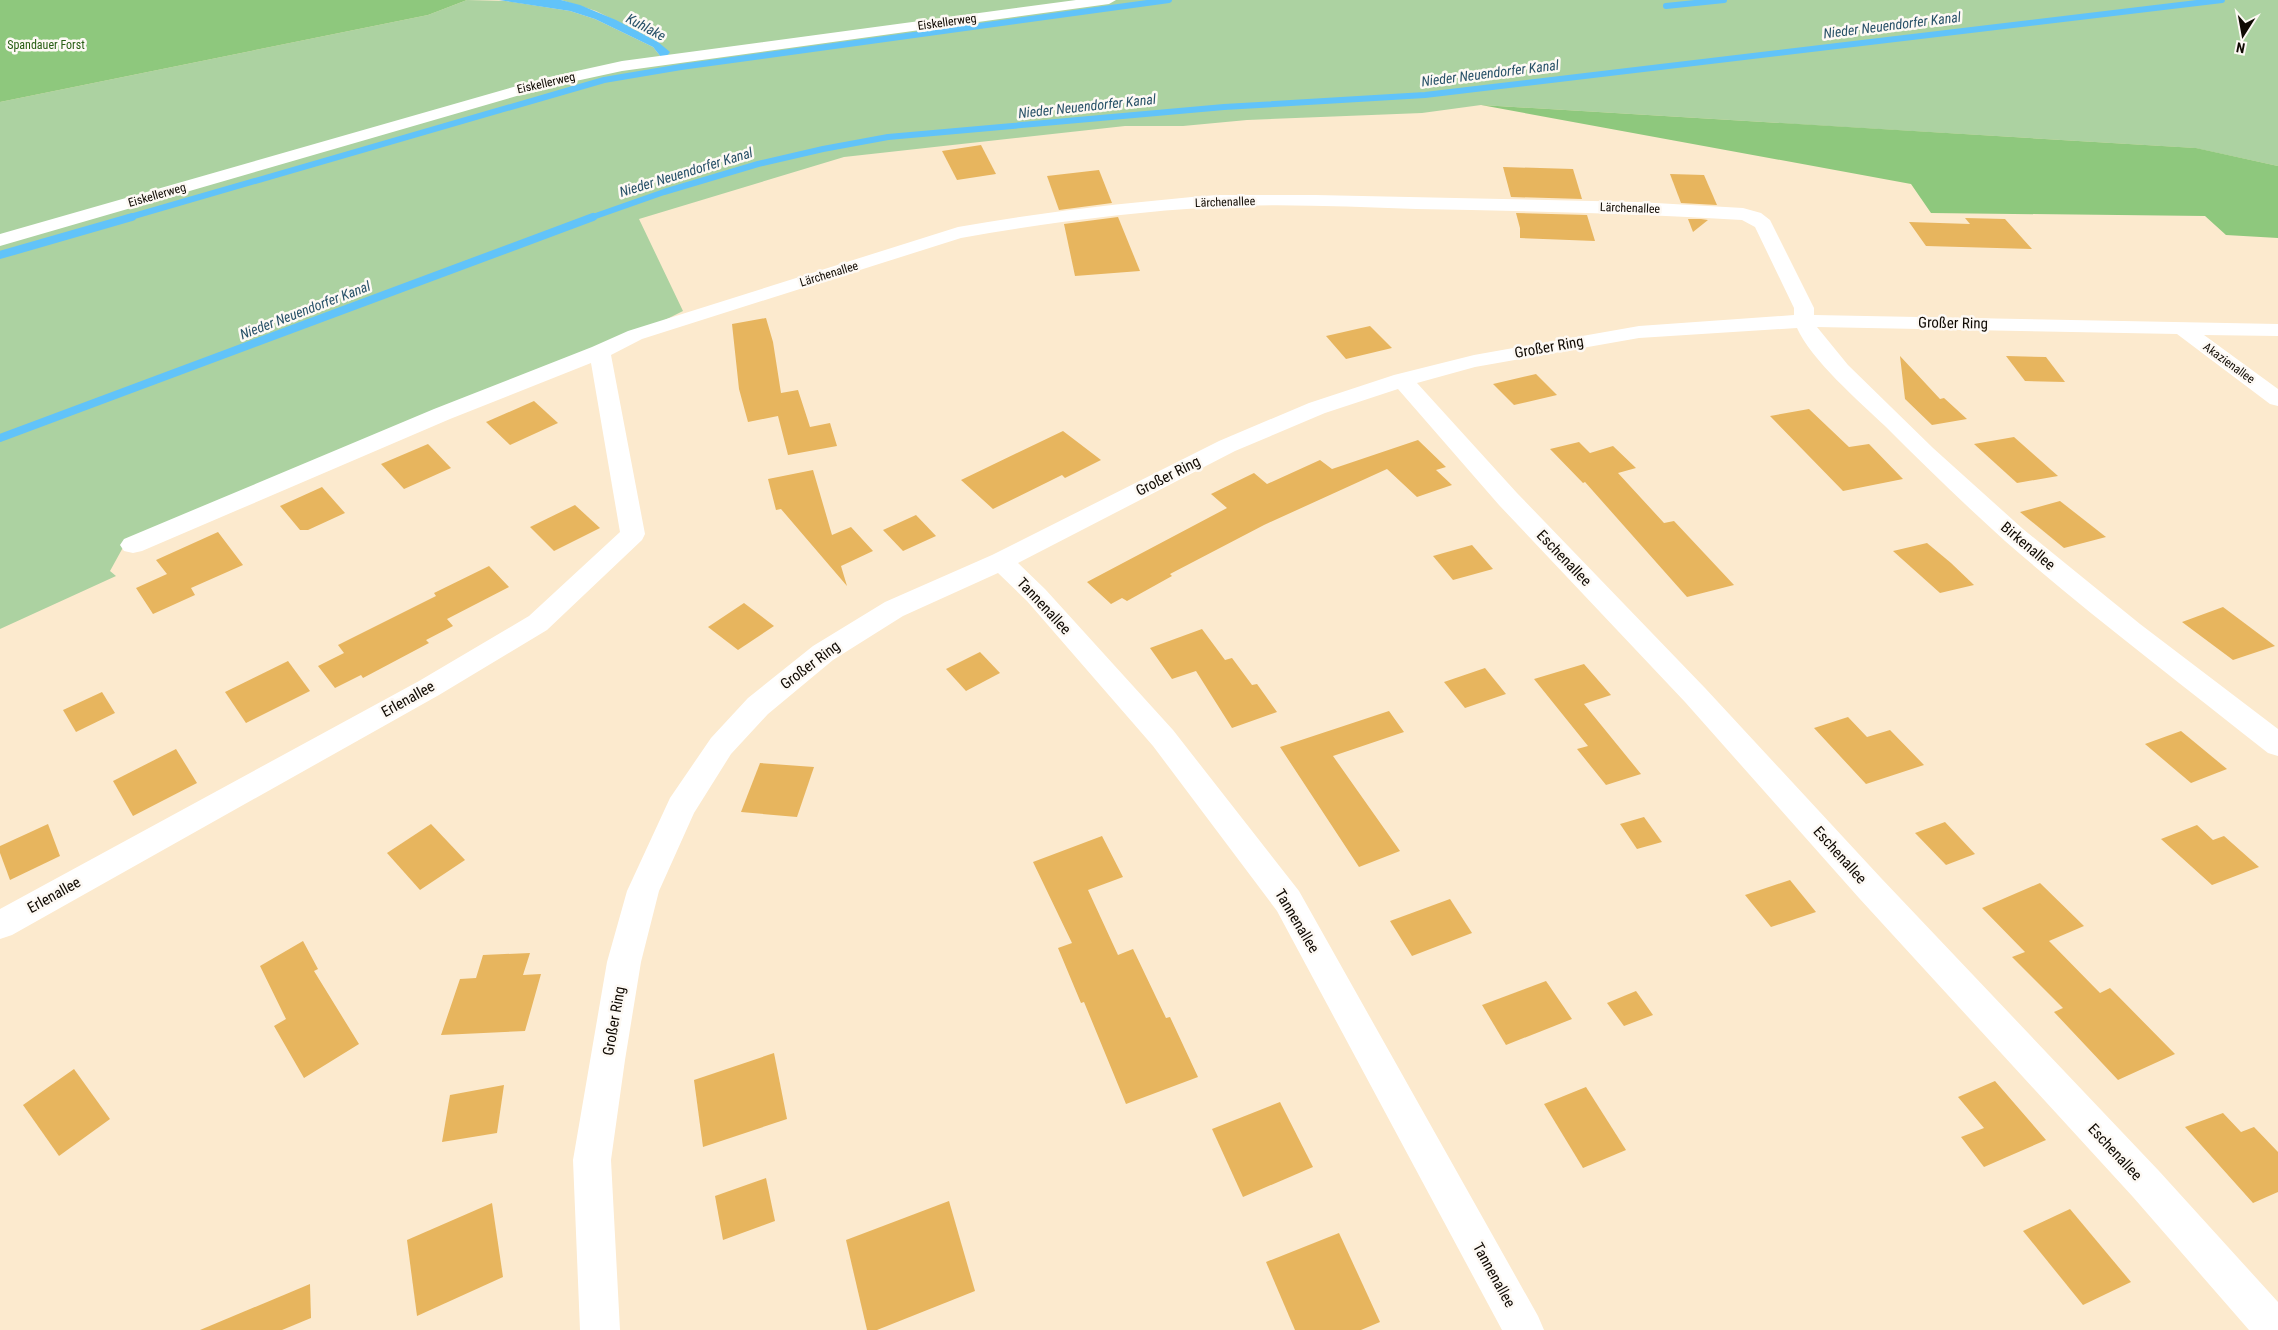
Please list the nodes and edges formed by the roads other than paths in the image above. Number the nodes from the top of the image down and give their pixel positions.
1 (1109, 0) edge
2 (0, 240) edge
3 (1804, 321) junction
4 (2180, 327) junction
5 (2278, 330) edge
6 (600, 352) junction
7 (1402, 380) junction
8 (2278, 399) edge
9 (133, 545) dead end
10 (1001, 561) junction
11 (2278, 745) edge
12 (0, 925) edge
13 (600, 1330) edge
14 (1524, 1330) edge
15 (2276, 1330) edge

1 - 2 street, Eiskellerweg
3 - 4 street, Großer Ring
3 - 6 street, Lärchenallee
3 - 7 street, Großer Ring
3 - 11 street, Birkenallee
4 - 5 street, Großer Ring
4 - 8 street, Akazienallee
6 - 9 street, Lärchenallee
6 - 12 street, Erlenallee
7 - 10 street, Großer Ring
7 - 15 street, Eschenallee
10 - 13 street, Großer Ring
10 - 14 street, Tannenallee

